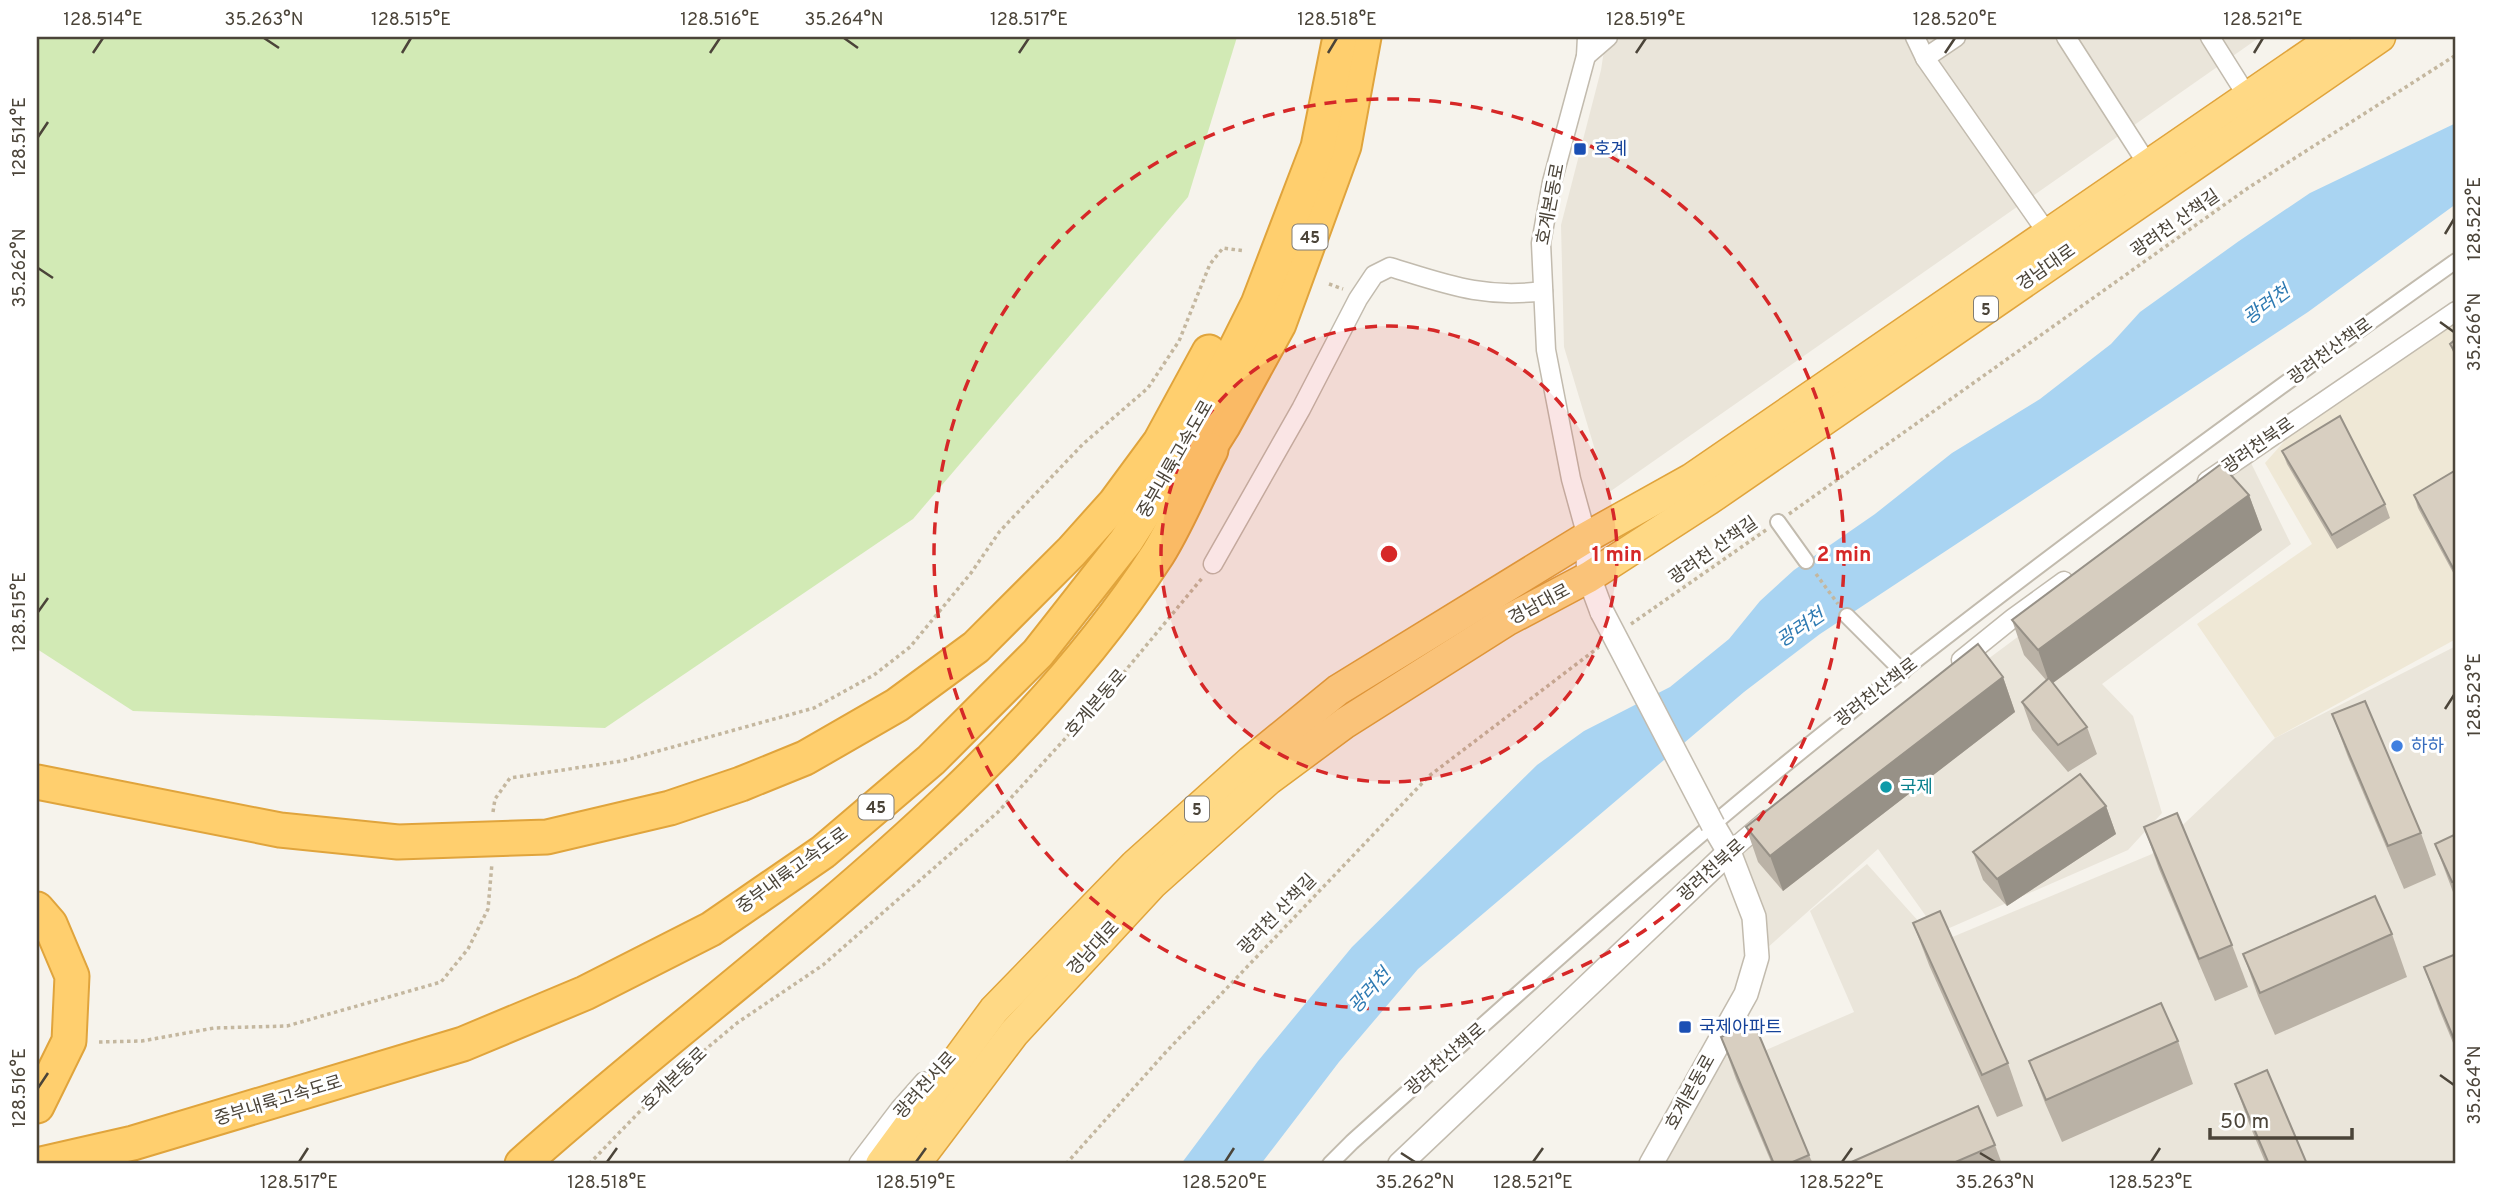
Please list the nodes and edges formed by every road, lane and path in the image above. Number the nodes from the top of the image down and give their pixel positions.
1 (1339, 37) edge
2 (1364, 37) edge
3 (1587, 37) edge
4 (1608, 37) edge
5 (1915, 37) edge
6 (1956, 37) edge
7 (2066, 37) edge
8 (2210, 37) edge
9 (2335, 37) edge
10 (2380, 37) edge
11 (2456, 55) edge
12 (1586, 56) junction
13 (1925, 58) junction
14 (2247, 96) junction
15 (2148, 165) junction
16 (2048, 234) junction
17 (1245, 251) dead end
18 (2456, 261) edge
19 (1543, 291) junction
20 (2456, 312) edge
21 (1223, 426) junction
22 (2191, 492) edge
23 (1778, 522) junction
24 (1587, 537) junction
25 (1806, 561) joint
26 (1213, 564) joint
27 (2080, 570) edge
28 (1589, 577) junction
29 (1847, 616) joint
30 (1620, 632) dead end
31 (1609, 640) dead end
32 (1950, 670) edge
33 (1903, 671) junction
34 (37, 782) edge
35 (1782, 808) edge
36 (493, 812) dead end
37 (1713, 825) junction
38 (493, 850) dead end
39 (1730, 852) junction
40 (37, 909) edge
41 (994, 1010) junction
42 (1014, 1034) junction
43 (99, 1042) dead end
44 (37, 1105) edge
45 (41, 1164) edge
46 (110, 1164) edge
47 (522, 1164) edge
48 (589, 1164) edge
49 (861, 1164) edge
50 (881, 1164) edge
51 (915, 1164) edge
52 (928, 1164) edge
53 (1066, 1164) edge
54 (1330, 1164) edge
55 (1400, 1164) edge
56 (1651, 1164) edge

1 - 34 highway
1 - 45 highway, 중부내륙고속도로 / 45
2 - 21 highway, 중부내륙고속도로 / 45
3 - 12 street, 호계본동로
4 - 12 street
5 - 13 street
6 - 13 street
7 - 15 street
8 - 14 street
9 - 14 highway, 경남대로 / 5
10 - 28 highway, 경남대로 / 5
11 - 23 path, 광려천 산책길
12 - 19 street, 호계본동로
13 - 16 street
14 - 15 highway, 경남대로 / 5
15 - 16 highway, 경남대로 / 5
16 - 24 highway, 경남대로 / 5
17 - 36 path
18 - 33 street, 광려천산책로
19 - 24 street, 호계본동로
19 - 26 street
20 - 22 street, 광려천북로
21 - 46 highway, 중부내륙고속도로 / 45
21 - 47 highway
23 - 25 street
23 - 30 path, 광려천 산책길
24 - 28 street, 호계본동로
24 - 41 highway, 경남대로 / 5
25 - 29 path
26 - 48 path, 호계본동로
27 - 32 street
28 - 37 street, 호계본동로, bridge
28 - 42 highway, 경남대로 / 5
29 - 33 street
31 - 53 path, 광려천 산책길
33 - 37 street, 광려천산책로
35 - 39 street, 광려천북로
37 - 39 street, 호계본동로
37 - 54 street, 광려천산책로
38 - 43 path
39 - 55 street, 광려천북로
39 - 56 street, 호계본동로
40 - 44 highway
41 - 49 street, 광려천서로
41 - 50 highway, 경남대로 / 5
42 - 51 highway, 경남대로 / 5
42 - 52 street

